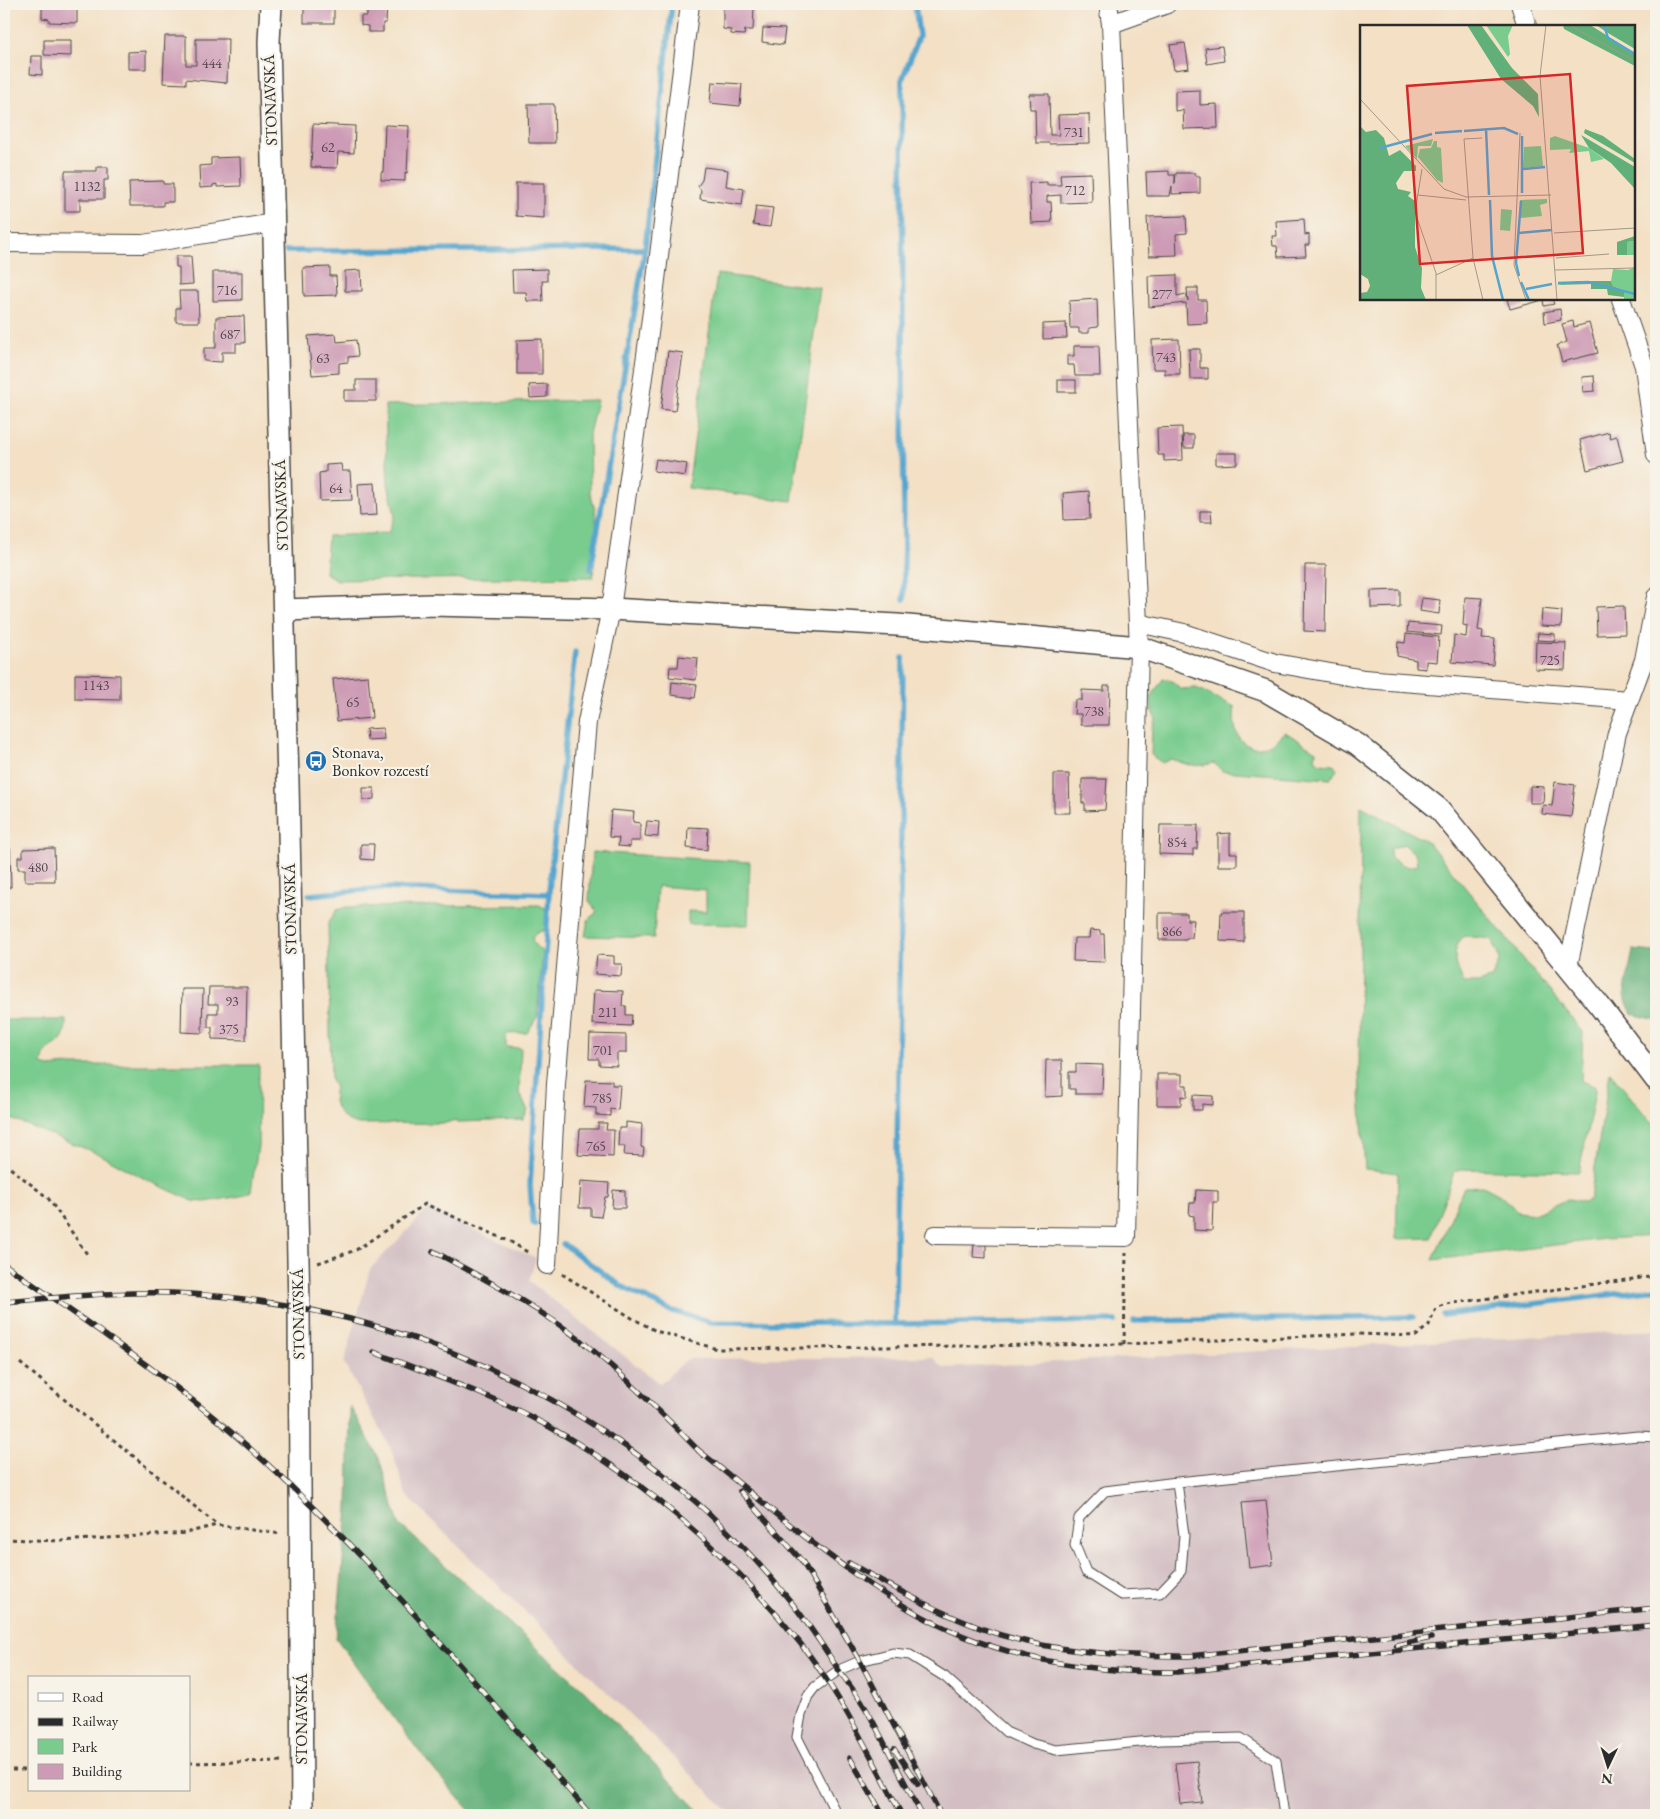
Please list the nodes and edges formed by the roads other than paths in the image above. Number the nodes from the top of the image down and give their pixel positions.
1 (271, 4) edge
2 (690, 4) edge
3 (1108, 4) edge
4 (1167, 4) edge
5 (1520, 4) edge
6 (1111, 24) junction
7 (1527, 25) edge
8 (274, 223) junction
9 (4, 243) edge
10 (1622, 300) edge
11 (1656, 455) edge
12 (1656, 597) edge
13 (611, 609) junction
14 (284, 610) junction
15 (1138, 623) junction
16 (1139, 647) junction
17 (1629, 700) junction
18 (1568, 967) junction
19 (1656, 1080) edge
20 (934, 1235) dead end
21 (547, 1264) road end
22 (1656, 1437) edge
23 (1177, 1482) junction
24 (302, 1815) edge
25 (836, 1815) edge
26 (1284, 1815) edge

1 - 8 street, STONAVSKÁ
2 - 13 street
3 - 6 street
4 - 6 street
5 - 7 street
6 - 15 street
8 - 9 street
8 - 14 street, STONAVSKÁ
10 - 11 street
12 - 17 street
13 - 14 street
13 - 16 street
13 - 21 street
14 - 24 street, STONAVSKÁ
15 - 16 street
15 - 17 street
16 - 18 street
16 - 20 street
17 - 18 street
18 - 19 street
22 - 23 lane
23 - 23 lane
25 - 26 lane

